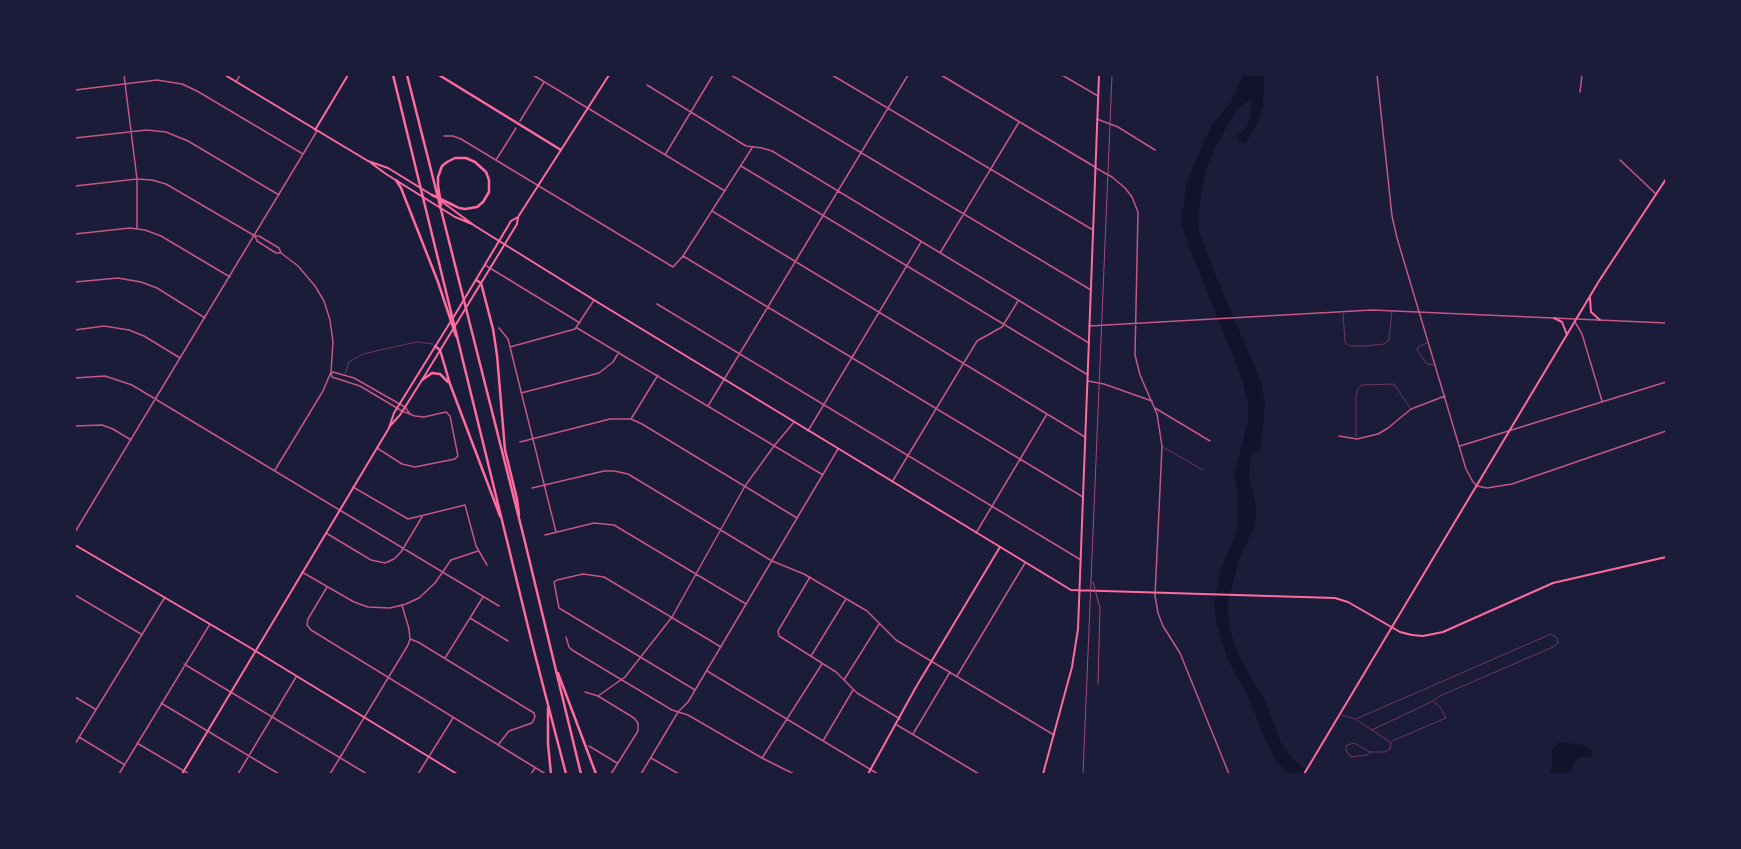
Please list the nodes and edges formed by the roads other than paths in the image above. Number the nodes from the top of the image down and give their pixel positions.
1 (124, 75) edge
2 (224, 75) edge
3 (240, 75) edge
4 (348, 75) edge
5 (393, 75) edge
6 (406, 75) edge
7 (439, 75) edge
8 (533, 75) edge
9 (609, 75) edge
10 (713, 75) edge
11 (731, 75) edge
12 (832, 75) edge
13 (908, 75) edge
14 (941, 75) edge
15 (1062, 75) edge
16 (1099, 75) edge
17 (1377, 75) edge
18 (1582, 75) edge
19 (544, 81) junction
20 (236, 82) junction
21 (125, 84) junction
22 (647, 85) dead end
23 (75, 90) edge
24 (1580, 92) dead end
25 (1098, 96) junction
26 (588, 108) junction
27 (888, 108) junction
28 (691, 112) junction
29 (1097, 119) junction
30 (520, 121) dead end
31 (1019, 122) junction
32 (516, 128) dead end
33 (316, 130) junction
34 (131, 131) junction
35 (444, 136) dead end
36 (75, 138) edge
37 (752, 148) junction
38 (561, 150) junction
39 (1155, 150) dead end
40 (861, 152) junction
41 (303, 154) junction
42 (665, 155) junction
43 (496, 160) junction
44 (1620, 160) dead end
45 (368, 161) junction
46 (740, 166) junction
47 (1095, 167) junction
48 (991, 170) junction
49 (1666, 178) edge
50 (137, 179) junction
51 (396, 180) junction
52 (75, 186) edge
53 (538, 186) junction
54 (725, 191) junction
55 (838, 191) junction
56 (1656, 194) junction
57 (279, 195) junction
58 (432, 195) joint
59 (453, 207) junction
60 (712, 212) junction
61 (964, 214) junction
62 (822, 216) junction
63 (518, 218) junction
64 (444, 225) junction
65 (475, 226) junction
66 (137, 228) junction
67 (1093, 230) junction
68 (75, 234) edge
69 (255, 236) junction
70 (500, 240) junction
71 (922, 242) junction
72 (505, 244) junction
73 (281, 253) junction
74 (940, 253) junction
75 (683, 256) junction
76 (795, 262) junction
77 (485, 265) junction
78 (907, 266) junction
79 (490, 268) junction
80 (230, 277) junction
81 (476, 280) junction
82 (75, 282) edge
83 (481, 283) junction
84 (1091, 290) junction
85 (1590, 297) junction
86 (594, 300) junction
87 (1019, 300) junction
88 (657, 304) dead end
89 (767, 307) junction
90 (1392, 310) junction
91 (1343, 311) junction
92 (879, 312) junction
93 (1419, 312) junction
94 (205, 318) junction
95 (1554, 318) junction
96 (1576, 320) junction
97 (1600, 320) junction
98 (580, 323) junction
99 (1134, 323) junction
100 (1666, 323) edge
101 (1003, 325) junction
102 (1090, 326) junction
103 (499, 328) dead end
104 (577, 328) junction
105 (75, 330) edge
106 (1567, 335) junction
107 (1089, 343) junction
108 (1428, 343) junction
109 (435, 346) junction
110 (510, 347) junction
111 (440, 350) junction
112 (619, 352) junction
113 (739, 354) junction
114 (462, 356) junction
115 (180, 358) junction
116 (852, 358) junction
117 (963, 363) junction
118 (1435, 364) junction
119 (330, 374) junction
120 (344, 375) junction
121 (1088, 375) junction
122 (658, 376) junction
123 (75, 378) edge
124 (343, 379) junction
125 (422, 380) junction
126 (724, 380) junction
127 (1088, 381) junction
128 (1666, 382) edge
129 (450, 384) junction
130 (521, 393) junction
131 (1445, 396) junction
132 (156, 398) junction
133 (1152, 401) junction
134 (1603, 402) junction
135 (400, 404) junction
136 (824, 405) junction
137 (708, 406) junction
138 (405, 407) junction
139 (397, 408) junction
140 (1155, 408) junction
141 (935, 409) junction
142 (1411, 409) junction
143 (402, 411) junction
144 (410, 414) junction
145 (1047, 414) junction
146 (631, 419) junction
147 (795, 422) junction
148 (75, 426) edge
149 (389, 428) junction
150 (1511, 430) junction
151 (1666, 430) edge
152 (808, 431) junction
153 (1339, 436) dead end
154 (1086, 437) junction
155 (1356, 438) junction
156 (533, 439) junction
157 (131, 440) junction
158 (1210, 441) dead end
159 (520, 442) dead end
160 (774, 446) junction
161 (1162, 446) junction
162 (1460, 446) junction
163 (377, 448) junction
164 (838, 449) junction
165 (908, 455) junction
166 (1019, 459) junction
167 (1203, 470) dead end
168 (275, 471) junction
169 (823, 475) junction
170 (892, 482) junction
171 (544, 485) junction
172 (745, 486) junction
173 (1477, 486) junction
174 (353, 487) junction
175 (532, 488) dead end
176 (1083, 497) junction
177 (991, 506) junction
178 (339, 510) junction
179 (422, 516) junction
180 (798, 518) junction
181 (503, 522) junction
182 (520, 526) junction
183 (719, 530) junction
184 (75, 532) edge
185 (556, 532) junction
186 (976, 532) junction
187 (325, 533) junction
188 (545, 535) dead end
189 (75, 544) edge
190 (1000, 547) junction
191 (404, 548) junction
192 (478, 551) junction
193 (1666, 558) edge
194 (1081, 560) junction
195 (772, 561) junction
196 (1025, 563) junction
197 (487, 565) dead end
198 (302, 572) junction
199 (442, 572) junction
200 (697, 574) junction
201 (810, 577) junction
202 (327, 587) junction
203 (1080, 590) junction
204 (1155, 592) junction
205 (75, 595) edge
206 (164, 597) junction
207 (483, 597) junction
208 (846, 599) junction
209 (746, 604) junction
210 (402, 605) junction
211 (499, 606) dead end
212 (672, 617) junction
213 (470, 618) junction
214 (210, 624) junction
215 (879, 624) junction
216 (1391, 628) junction
217 (141, 634) junction
218 (566, 637) dead end
219 (410, 639) junction
220 (508, 641) dead end
221 (721, 647) junction
222 (255, 651) junction
223 (811, 656) junction
224 (445, 658) junction
225 (642, 658) junction
226 (931, 661) junction
227 (184, 664) junction
228 (555, 664) junction
229 (822, 664) junction
230 (706, 671) junction
231 (950, 672) junction
232 (957, 676) junction
233 (296, 677) junction
234 (388, 678) junction
235 (622, 680) junction
236 (844, 680) junction
237 (695, 690) junction
238 (853, 690) junction
239 (231, 692) junction
240 (586, 692) dead end
241 (598, 696) junction
242 (75, 697) edge
243 (1433, 701) junction
244 (161, 703) junction
245 (548, 704) junction
246 (95, 709) junction
247 (678, 712) junction
248 (1341, 714) junction
249 (272, 716) junction
250 (364, 717) junction
251 (453, 718) junction
252 (786, 719) junction
253 (900, 719) junction
254 (1356, 719) junction
255 (897, 724) junction
256 (1372, 730) junction
257 (207, 731) junction
258 (913, 734) junction
259 (1054, 735) junction
260 (79, 737) junction
261 (823, 741) junction
262 (1390, 742) junction
263 (137, 743) junction
264 (75, 744) edge
265 (498, 745) junction
266 (589, 746) dead end
267 (1370, 752) junction
268 (248, 756) junction
269 (340, 757) junction
270 (429, 757) junction
271 (651, 757) junction
272 (762, 758) junction
273 (617, 763) junction
274 (125, 765) junction
275 (535, 768) junction
276 (871, 770) junction
277 (184, 771) junction
278 (544, 773) edge
279 (119, 774) edge
280 (182, 774) edge
281 (189, 774) edge
282 (238, 774) edge
283 (279, 774) edge
284 (330, 774) edge
285 (367, 774) edge
286 (418, 774) edge
287 (457, 774) edge
288 (531, 774) edge
289 (551, 774) edge
290 (566, 774) edge
291 (581, 774) edge
292 (596, 774) edge
293 (611, 774) edge
294 (641, 774) edge
295 (679, 774) edge
296 (794, 774) edge
297 (868, 774) edge
298 (878, 774) edge
299 (980, 774) edge
300 (1043, 774) edge
301 (1230, 774) edge
302 (1304, 774) edge

1 - 21 street
2 - 20 main road
3 - 20 street
4 - 33 main road
5 - 114 highway
6 - 64 highway
7 - 38 highway
8 - 19 street
9 - 26 main road
10 - 28 street
11 - 40 street
12 - 27 street
13 - 27 street
14 - 31 street
15 - 25 street
16 - 25 main road
17 - 93 street
18 - 24 street
19 - 26 street
19 - 30 street
20 - 33 main road
21 - 23 street
21 - 34 street
21 - 41 street
22 - 28 street
25 - 29 main road
26 - 38 main road
26 - 42 street
27 - 40 street
27 - 48 street
28 - 37 street
28 - 42 street
29 - 39 street
29 - 47 main road
31 - 47 street
31 - 48 street
32 - 43 street
33 - 41 street
33 - 45 main road
34 - 36 street
34 - 50 street
34 - 57 street
35 - 43 street
37 - 46 street
37 - 55 street
38 - 53 main road
40 - 55 street
40 - 61 street
41 - 57 street
42 - 54 street
43 - 53 street
44 - 56 street
45 - 51 main road
45 - 58 main road
46 - 54 street
46 - 62 street
47 - 67 main road
47 - 99 street
48 - 61 street
48 - 67 street
49 - 56 main road
50 - 52 street
50 - 66 street
50 - 69 street
51 - 65 main road
51 - 114 highway
53 - 63 main road
53 - 75 street
54 - 60 street
55 - 62 street
55 - 71 street
56 - 85 main road
57 - 69 street
58 - 59 highway
59 - 64 highway
59 - 65 main road
60 - 75 street
60 - 76 street
61 - 74 street
61 - 84 street
62 - 76 street
62 - 78 street
63 - 70 main road
63 - 72 main road
64 - 182 highway
65 - 70 main road
66 - 68 street
66 - 80 street
67 - 84 main road
69 - 73 street
69 - 73 street
69 - 80 street
70 - 72 main road
70 - 77 main road
71 - 74 street
71 - 78 street
72 - 79 main road
72 - 86 main road
73 - 119 street
74 - 87 street
75 - 89 street
76 - 89 street
76 - 92 street
77 - 79 street
77 - 81 main road
78 - 92 street
78 - 101 street
79 - 83 main road
79 - 98 street
80 - 94 street
81 - 83 highway
81 - 109 main road
82 - 94 street
83 - 111 main road
83 - 182 highway
84 - 102 main road
85 - 96 main road
85 - 97 main road
86 - 98 street
86 - 126 main road
87 - 101 street
87 - 107 street
88 - 113 street
89 - 113 street
89 - 116 street
90 - 91 street
90 - 91 lane
90 - 93 street
91 - 99 street
92 - 116 street
92 - 117 street
93 - 95 street
93 - 108 street
94 - 115 street
95 - 96 street
95 - 106 main road
96 - 97 street
96 - 106 main road
96 - 134 street
97 - 100 street
98 - 104 street
99 - 102 street
99 - 133 street
101 - 117 street
101 - 121 street
102 - 107 main road
103 - 110 street
104 - 110 street
104 - 112 street
105 - 115 street
106 - 150 main road
107 - 121 main road
108 - 118 street
108 - 118 lane
109 - 111 highway
109 - 120 lane
109 - 135 main road
110 - 130 street
111 - 125 main road
111 - 129 highway
112 - 122 street
112 - 130 street
113 - 126 street
113 - 136 street
114 - 181 highway
115 - 132 street
116 - 136 street
116 - 141 street
117 - 141 street
117 - 145 street
118 - 131 street
119 - 120 street
119 - 124 street
119 - 168 street
120 - 124 lane
120 - 135 street
121 - 127 main road
122 - 137 street
122 - 146 street
123 - 132 street
124 - 139 street
125 - 129 highway
125 - 138 main road
126 - 137 street
126 - 147 main road
127 - 133 street
127 - 154 main road
128 - 134 street
129 - 181 highway
130 - 156 street
131 - 142 street
131 - 162 street
132 - 157 street
132 - 168 street
133 - 140 street
134 - 150 street
135 - 138 street
135 - 139 main road
136 - 152 street
136 - 165 street
137 - 160 street
138 - 143 main road
138 - 144 street
139 - 143 street
139 - 149 main road
140 - 158 street
140 - 161 street
141 - 165 street
141 - 166 street
142 - 155 street
142 - 155 lane
143 - 144 street
143 - 149 main road
144 - 163 street
145 - 154 street
145 - 166 street
146 - 156 street
146 - 172 street
147 - 152 main road
147 - 160 street
148 - 157 street
149 - 163 main road
150 - 162 street
150 - 173 main road
151 - 173 street
152 - 164 main road
153 - 155 street
154 - 176 main road
156 - 159 street
156 - 171 street
157 - 184 street
160 - 169 street
160 - 172 street
161 - 167 lane
161 - 204 street
162 - 173 street
163 - 174 main road
164 - 169 street
164 - 170 main road
165 - 170 street
165 - 177 street
166 - 176 street
166 - 177 street
168 - 178 street
169 - 180 street
170 - 186 main road
171 - 175 street
171 - 183 street
171 - 185 street
172 - 180 street
172 - 183 street
173 - 216 main road
174 - 178 main road
174 - 179 street
176 - 194 main road
177 - 186 street
177 - 194 street
178 - 187 main road
178 - 191 street
179 - 191 street
179 - 192 street
180 - 195 street
181 - 245 highway
182 - 228 highway
183 - 195 street
183 - 200 street
185 - 188 street
185 - 200 street
186 - 190 main road
187 - 191 street
187 - 198 main road
189 - 206 main road
190 - 196 main road
190 - 226 main road
191 - 199 street
192 - 197 street
192 - 199 street
193 - 216 main road
194 - 203 main road
195 - 201 street
195 - 209 street
196 - 203 main road
196 - 232 street
198 - 202 street
198 - 222 main road
199 - 207 street
199 - 210 street
200 - 209 street
200 - 212 street
201 - 208 street
201 - 223 street
202 - 210 street
202 - 234 street
203 - 204 main road
203 - 259 main road
204 - 216 main road
204 - 301 street
205 - 217 street
206 - 214 main road
206 - 217 street
207 - 211 street
207 - 213 street
208 - 215 street
208 - 223 street
209 - 221 street
210 - 219 street
212 - 221 street
212 - 225 street
212 - 225 street
213 - 220 street
213 - 224 street
214 - 222 main road
214 - 227 street
215 - 226 street
215 - 236 street
216 - 248 main road
217 - 246 street
218 - 235 street
219 - 224 street
219 - 234 street
221 - 230 street
222 - 233 main road
222 - 239 main road
223 - 229 street
224 - 265 street
225 - 235 street
225 - 237 street
226 - 231 street
226 - 253 main road
227 - 239 street
227 - 244 street
228 - 291 highway
228 - 292 highway
229 - 236 street
229 - 252 street
230 - 237 street
230 - 252 street
231 - 232 street
231 - 258 street
232 - 259 street
233 - 249 street
233 - 250 main road
234 - 250 street
234 - 251 street
235 - 241 street
235 - 247 street
236 - 238 street
237 - 247 street
238 - 253 street
238 - 261 street
239 - 249 street
239 - 257 main road
240 - 241 street
241 - 273 street
242 - 246 street
243 - 254 lane
243 - 256 lane
243 - 262 lane
244 - 257 street
244 - 263 street
245 - 289 highway
245 - 290 highway
246 - 260 street
247 - 271 street
247 - 272 street
248 - 254 lane
248 - 302 main road
249 - 268 street
249 - 269 street
250 - 269 street
250 - 270 main road
251 - 265 street
251 - 270 street
252 - 261 street
252 - 272 street
253 - 255 main road
254 - 256 lane
255 - 258 street
255 - 276 main road
256 - 262 lane
257 - 268 street
257 - 277 main road
258 - 299 street
259 - 300 main road
260 - 264 street
260 - 274 street
261 - 276 street
262 - 267 lane
263 - 274 street
263 - 277 street
265 - 275 street
266 - 273 street
267 - 267 lane
268 - 282 street
268 - 283 street
269 - 284 street
269 - 285 street
270 - 286 street
270 - 287 main road
271 - 294 street
271 - 295 street
272 - 296 street
273 - 293 street
274 - 279 street
275 - 278 street
275 - 288 street
276 - 297 main road
276 - 298 street
277 - 280 main road
277 - 281 street

